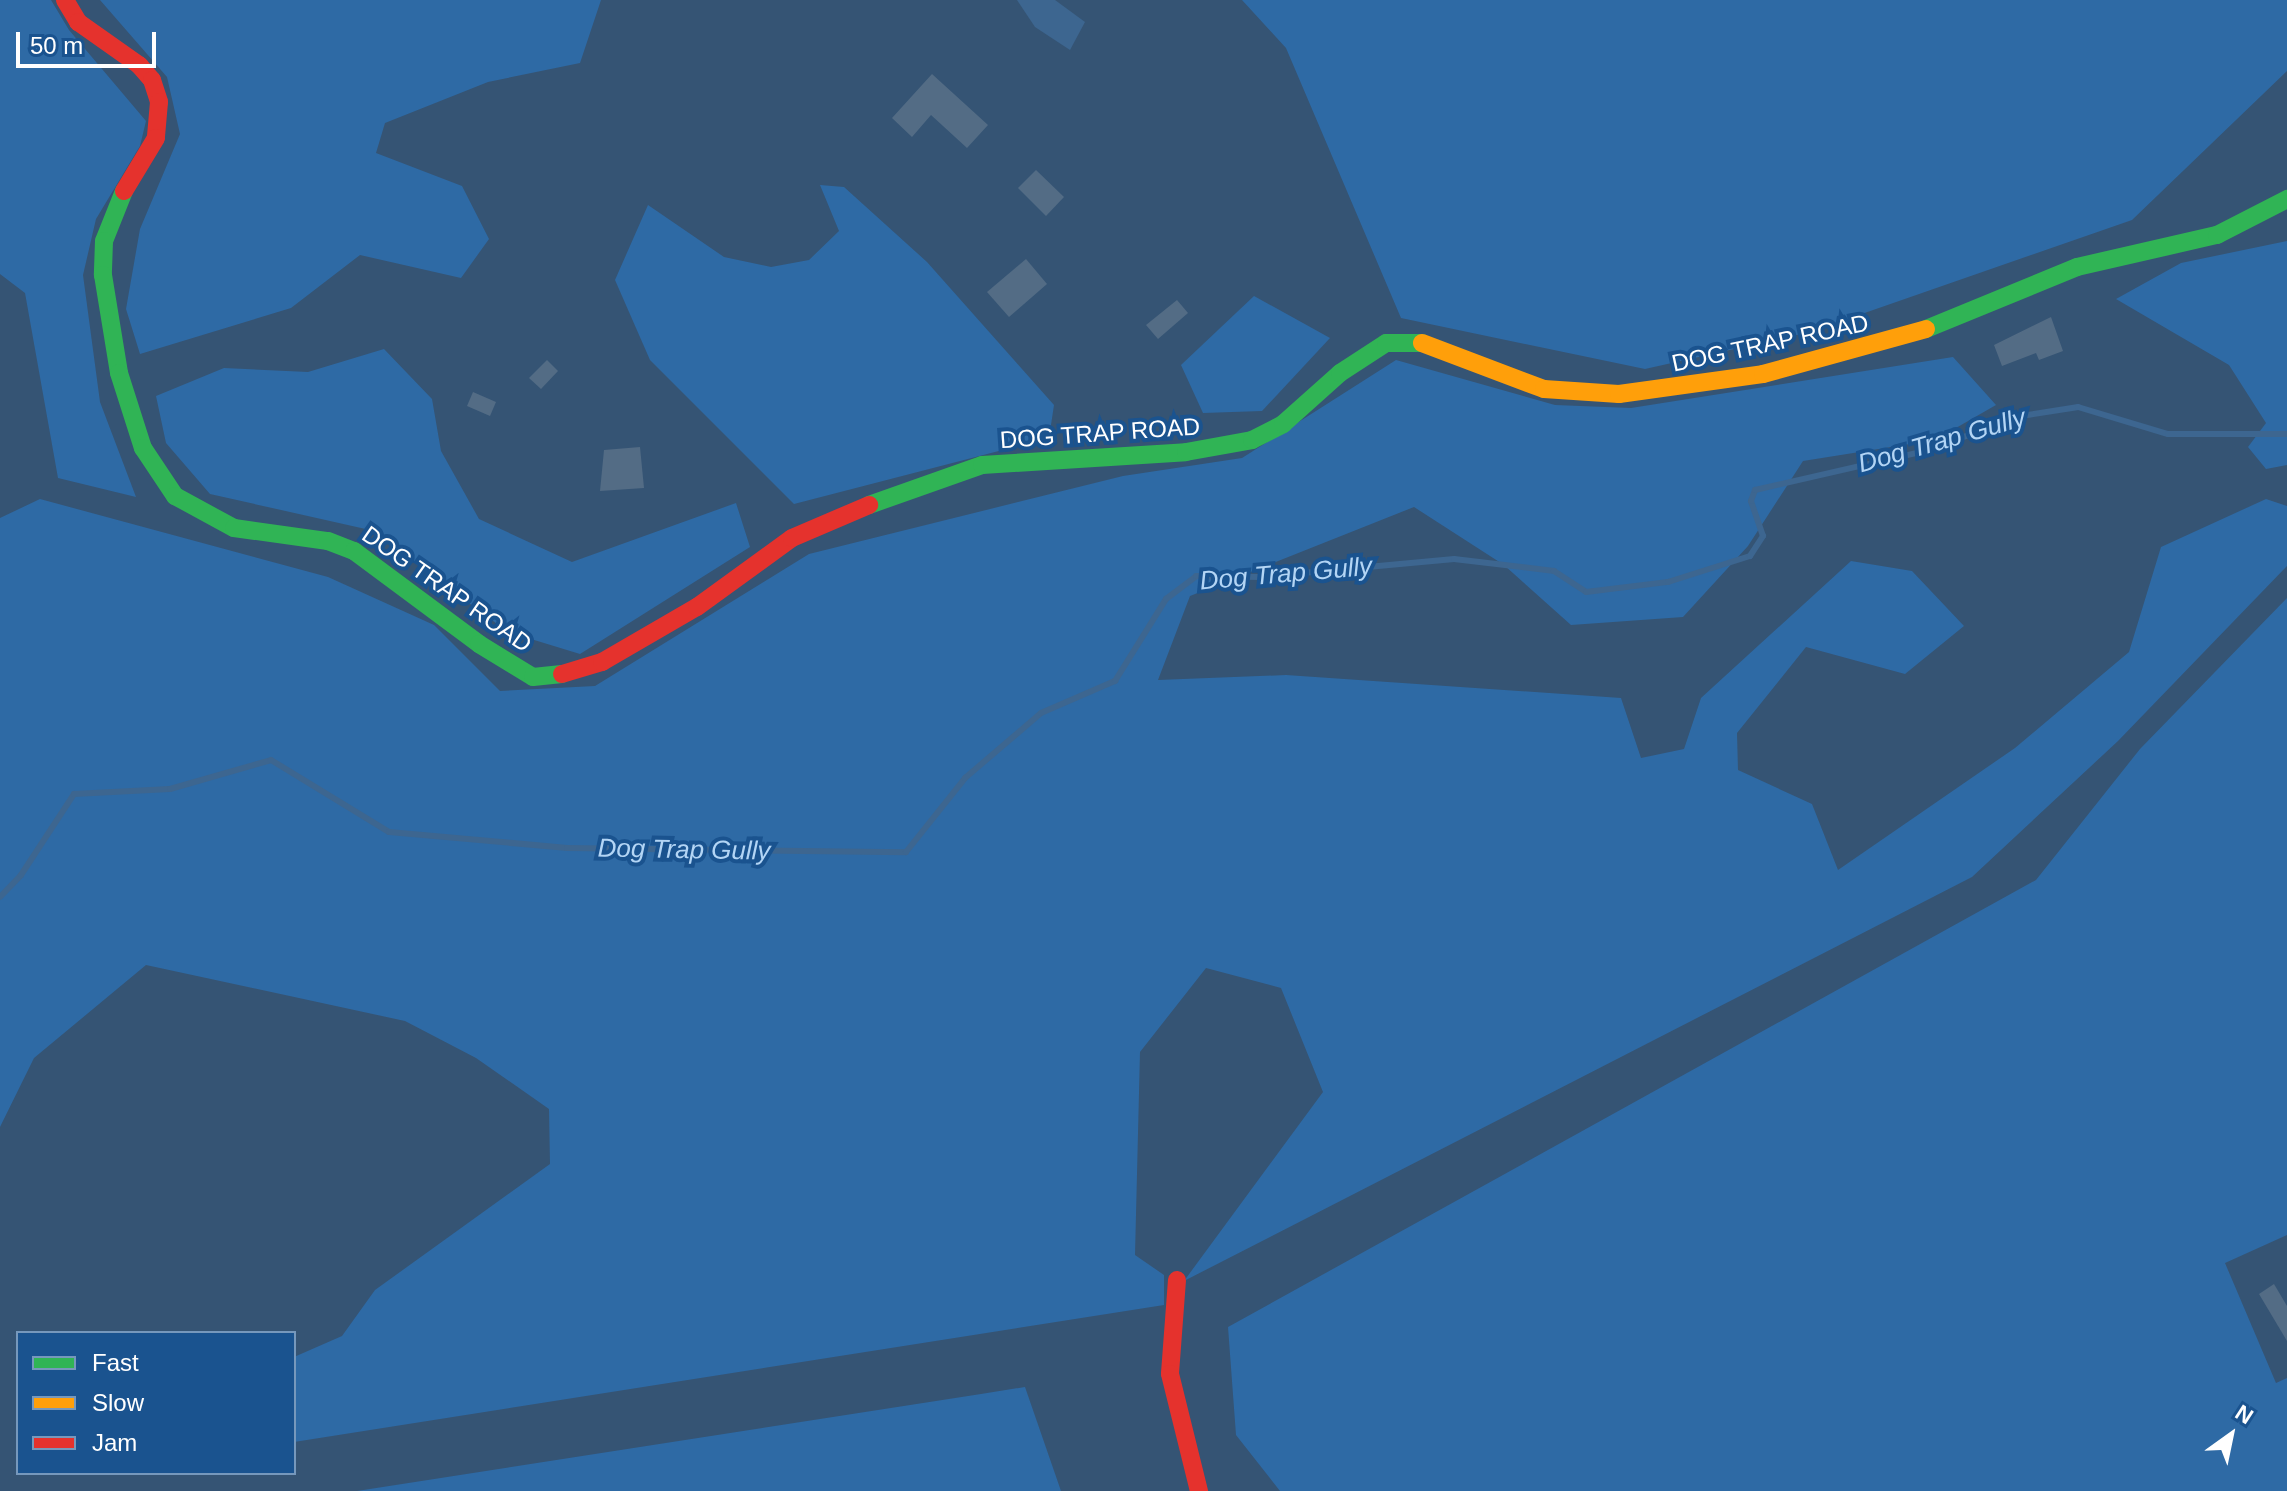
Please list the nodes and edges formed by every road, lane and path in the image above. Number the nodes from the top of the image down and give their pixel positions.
1 (65, 0) edge
2 (2287, 199) edge
3 (1177, 1280) dead end
4 (1199, 1491) edge

1 - 2 street, DOG TRAP ROAD
3 - 4 street

